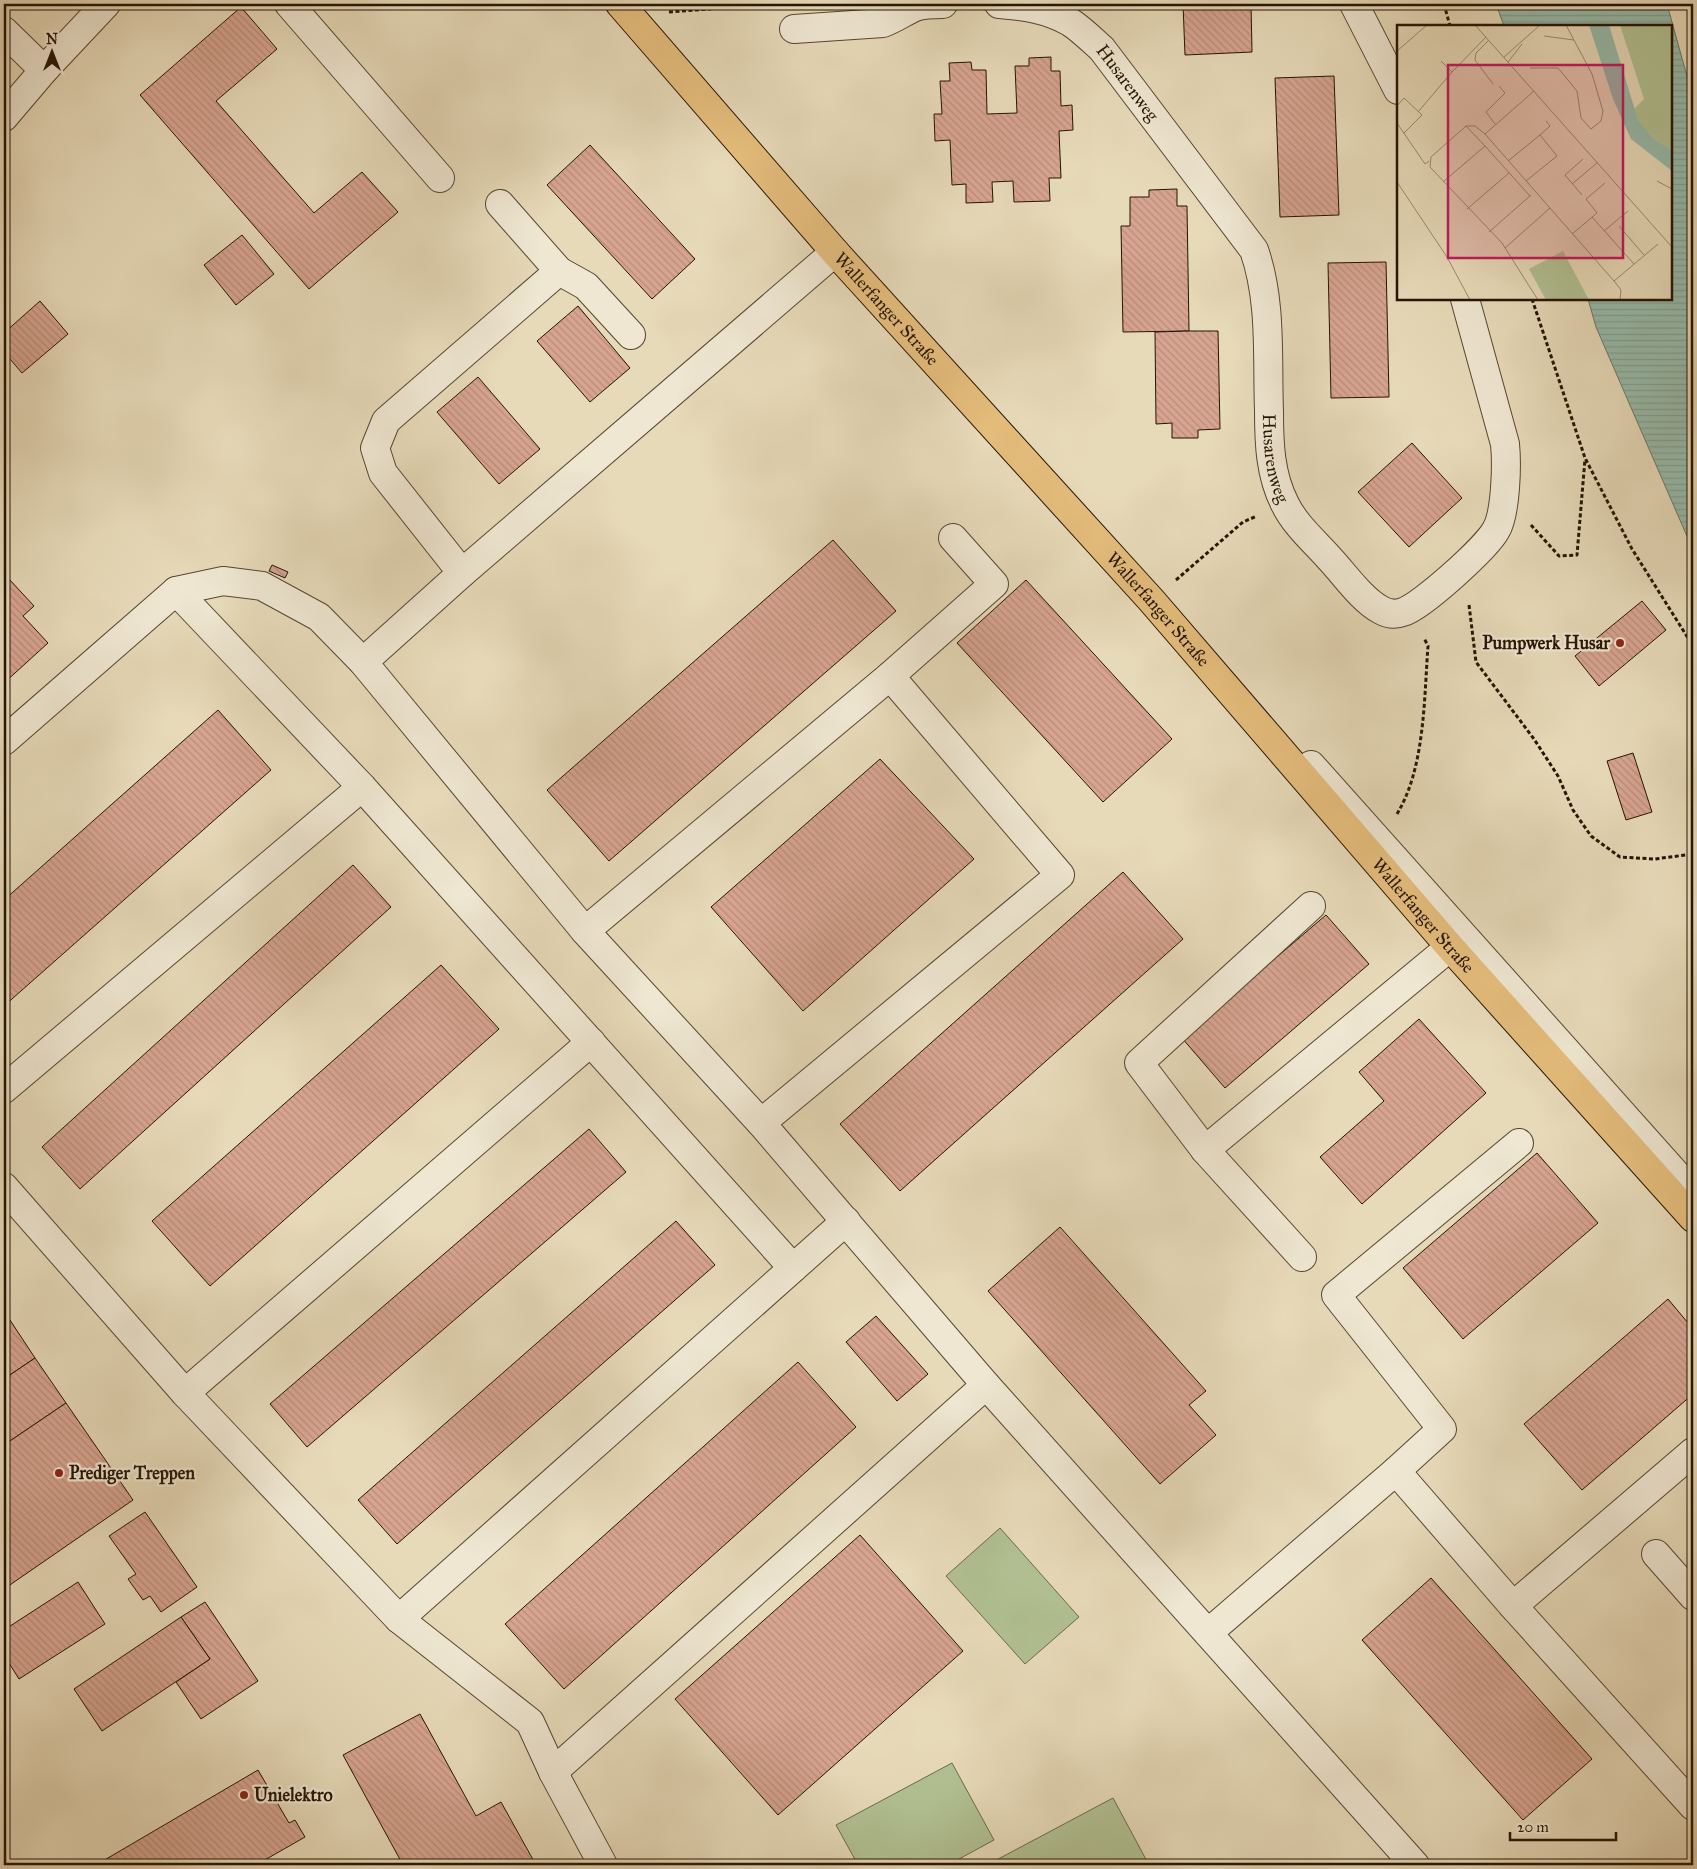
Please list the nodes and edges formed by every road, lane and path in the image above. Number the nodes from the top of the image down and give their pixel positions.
1 (106, 4) edge
2 (289, 4) edge
3 (620, 4) edge
4 (773, 4) edge
5 (943, 4) edge
6 (999, 4) edge
7 (1354, 4) edge
8 (1444, 4) edge
9 (667, 12) dead end
10 (1450, 25) edge
11 (794, 28) dead end
12 (4, 31) edge
13 (44, 70) junction
14 (1397, 88) edge
15 (4, 117) edge
16 (440, 178) dead end
17 (500, 204) dead end
18 (835, 252) junction
19 (559, 271) junction
20 (1465, 300) edge
21 (1532, 300) edge
22 (631, 335) dead end
23 (974, 405) junction
24 (1586, 458) junction
25 (1504, 494) junction
26 (1285, 504) junction
27 (953, 538) dead end
28 (1464, 564) junction
29 (462, 573) junction
30 (176, 591) junction
31 (1159, 595) junction
32 (1409, 609) junction
33 (1693, 646) edge
34 (364, 662) junction
35 (890, 676) junction
36 (4, 741) edge
37 (362, 787) junction
38 (1394, 819) dead end
39 (1693, 854) edge
40 (1311, 906) dead end
41 (585, 931) junction
42 (1450, 947) junction
43 (591, 1042) junction
44 (4, 1089) edge
45 (762, 1123) junction
46 (1519, 1143) dead end
47 (1205, 1150) junction
48 (4, 1187) edge
49 (1693, 1193) edge
50 (1693, 1218) edge
51 (846, 1221) junction
52 (1302, 1258) dead end
53 (793, 1268) junction
54 (986, 1385) junction
55 (185, 1392) junction
56 (1693, 1452) edge
57 (1396, 1471) junction
58 (1656, 1554) dead end
59 (1693, 1596) edge
60 (1513, 1606) junction
61 (399, 1619) junction
62 (1208, 1633) junction
63 (553, 1772) junction
64 (1693, 1806) edge
65 (603, 1865) edge
66 (1415, 1865) edge

1 - 13 street
2 - 16 street
3 - 18 main road, Wallerfanger Straße
4 - 9 path
5 - 11 street
6 - 26 street, Husarenweg
7 - 14 street
8 - 10 path
12 - 13 street
13 - 15 street
17 - 19 street
18 - 23 main road, Wallerfanger Straße
18 - 29 street
19 - 22 street
19 - 29 street
20 - 25 street, Husarenweg
21 - 24 path
23 - 31 street
23 - 42 main road, Wallerfanger Straße
24 - 25 path
24 - 33 path
25 - 28 street, Husarenweg
26 - 31 path
26 - 32 street, Husarenweg
27 - 35 street
28 - 32 street, Husarenweg
28 - 39 path
29 - 34 street
30 - 34 street
30 - 36 street
30 - 37 street
31 - 49 street
32 - 38 path
34 - 41 street
35 - 41 street
35 - 45 street
37 - 43 street
37 - 44 street
40 - 47 street
41 - 45 street
42 - 47 street
42 - 50 main road, Wallerfanger Straße
43 - 53 street
43 - 55 street
45 - 51 street
46 - 57 street
47 - 52 street
48 - 55 street
51 - 53 street
51 - 54 street
53 - 61 street
54 - 62 street
54 - 63 street
55 - 61 street
56 - 60 street
57 - 60 street
57 - 62 street
58 - 59 street
60 - 64 street
61 - 63 street
62 - 66 street
63 - 65 street

